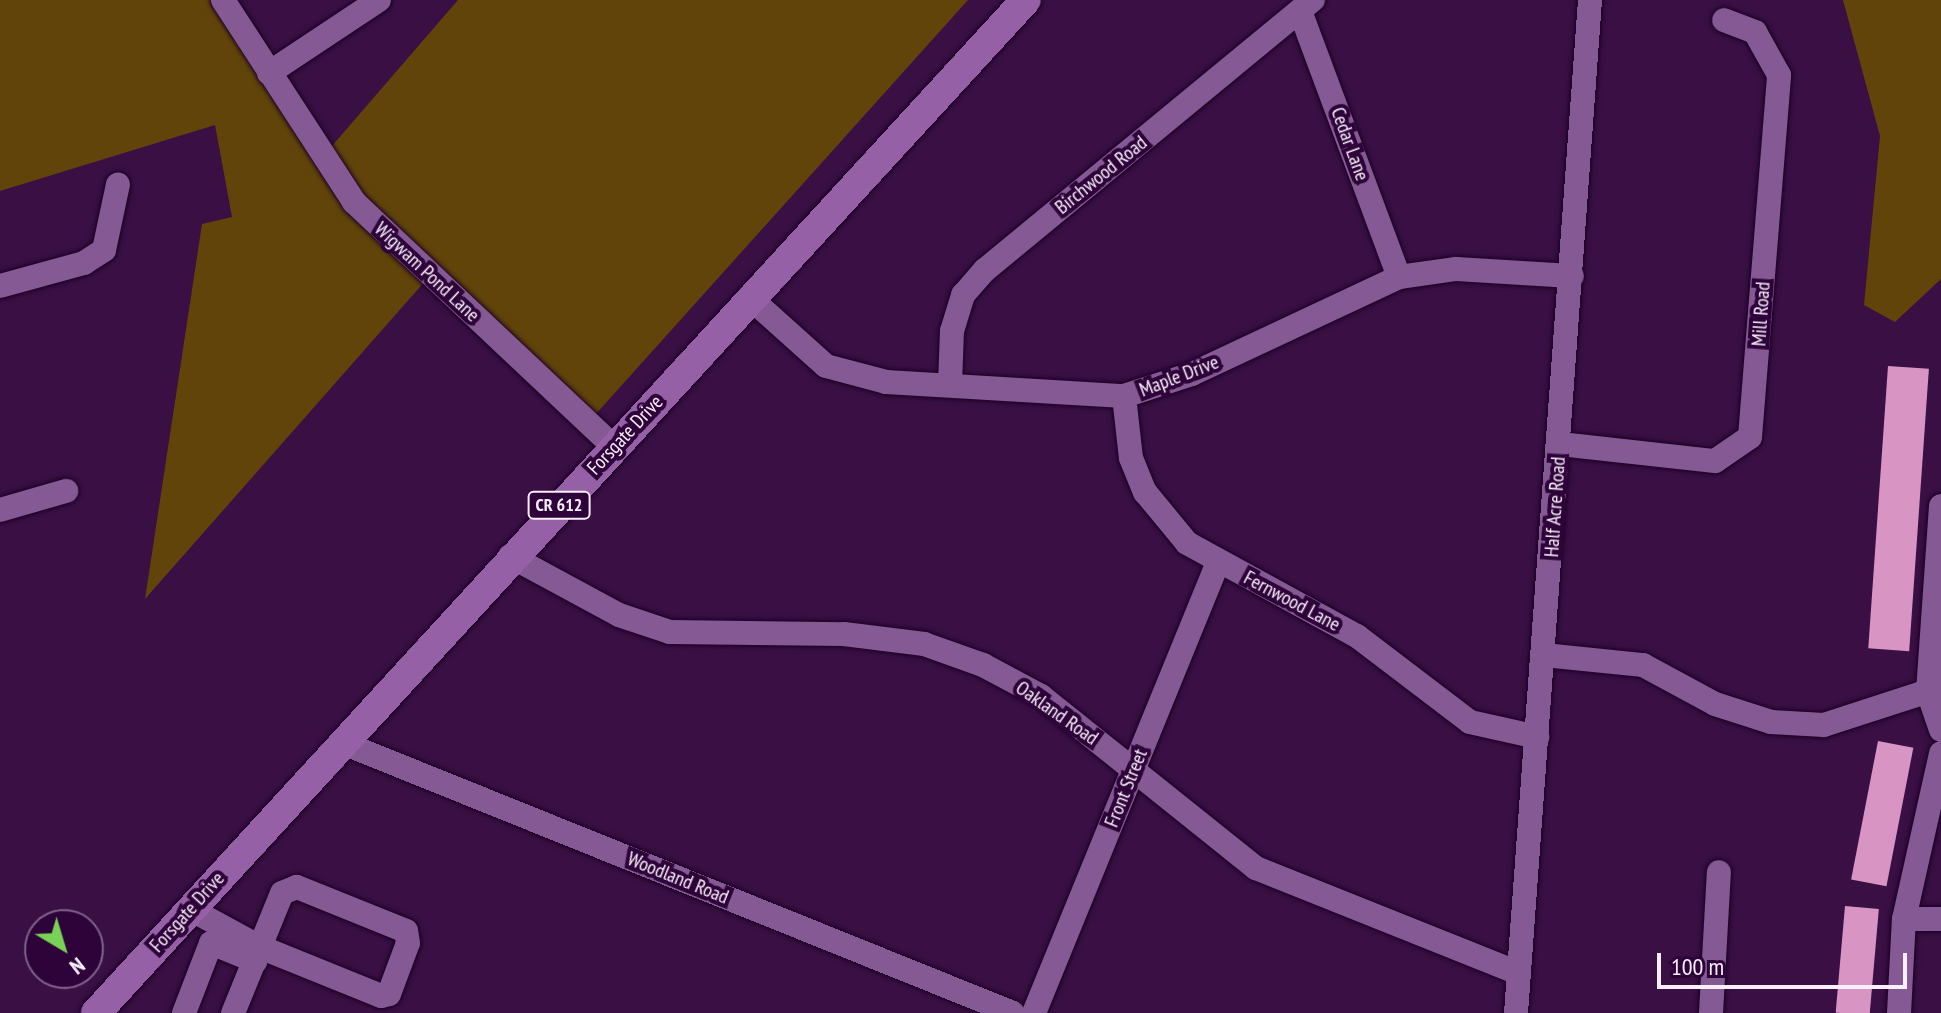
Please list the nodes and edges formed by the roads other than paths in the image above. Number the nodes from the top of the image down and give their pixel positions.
1 (223, 0) edge
2 (1026, 0) edge
3 (1590, 0) edge
4 (367, 3) edge
5 (1307, 5) edge
6 (1724, 20) dead end
7 (269, 73) junction
8 (118, 184) dead end
9 (1572, 276) junction
10 (1399, 277) junction
11 (0, 286) edge
12 (749, 297) junction
13 (950, 385) junction
14 (1124, 396) junction
15 (1560, 444) junction
16 (614, 447) junction
17 (66, 491) dead end
18 (1941, 506) edge
19 (0, 510) edge
20 (510, 556) junction
21 (1218, 563) junction
22 (1938, 575) edge
23 (1544, 655) junction
24 (1935, 689) edge
25 (1941, 730) edge
26 (1537, 737) junction
27 (343, 743) junction
28 (1941, 753) edge
29 (1134, 769) junction
30 (1719, 872) dead end
31 (190, 909) junction
32 (1904, 919) junction
33 (1941, 919) edge
34 (258, 954) junction
35 (1519, 973) junction
36 (96, 1013) edge
37 (184, 1013) edge
38 (233, 1013) edge
39 (1013, 1013) edge
40 (1034, 1013) edge
41 (1516, 1013) edge
42 (1711, 1013) edge
43 (1899, 1013) edge

1 - 7 street, Wigwam Pond Lane
2 - 12 main road, Forsgate Drive / CR 612
3 - 9 street, Half Acre Road
4 - 7 street
5 - 10 street, Cedar Lane
5 - 13 street, Birchwood Road
6 - 15 street, Mill Road
7 - 16 street, Wigwam Pond Lane
8 - 11 street
9 - 10 street, Maple Drive
9 - 15 street, Half Acre Road
10 - 14 street, Maple Drive
12 - 13 street, Maple Drive
12 - 16 main road, Forsgate Drive / CR 612
13 - 14 street, Maple Drive
14 - 21 street, Fernwood Lane
15 - 23 street, Half Acre Road
16 - 20 main road, Forsgate Drive / CR 612
17 - 19 street
18 - 22 street
20 - 27 main road, Forsgate Drive / CR 612
20 - 29 street, Oakland Road
21 - 26 street, Fernwood Lane
21 - 29 street, Front Street
22 - 24 street
23 - 24 street
23 - 26 street, Half Acre Road
24 - 25 street
26 - 35 street, Half Acre Road
27 - 31 main road, Forsgate Drive / CR 612
27 - 39 street, Woodland Road
28 - 32 street
29 - 35 street, Oakland Road
29 - 40 street, Front Street
30 - 42 street
31 - 34 street
31 - 36 main road, Forsgate Drive / CR 612
32 - 33 street
32 - 43 street
34 - 34 street
34 - 37 street
34 - 38 street
35 - 41 street, Half Acre Road

